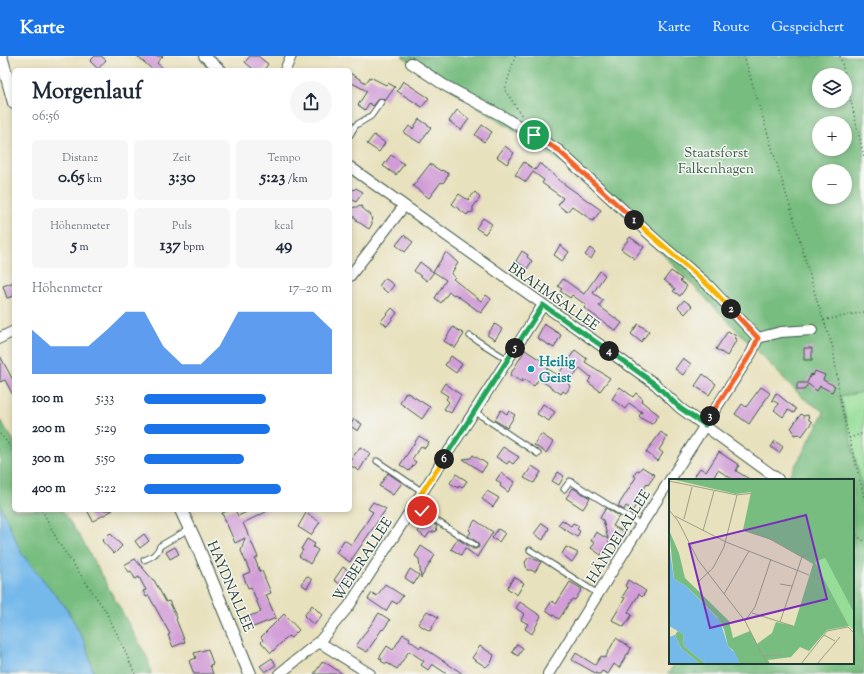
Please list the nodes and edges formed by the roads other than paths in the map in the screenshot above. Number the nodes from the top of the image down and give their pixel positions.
1 (1, 56) edge
2 (204, 56) edge
3 (291, 56) edge
4 (411, 63) dead end
5 (219, 68) edge
6 (286, 68) edge
7 (12, 96) edge
8 (382, 102) dead end
9 (352, 132) edge
10 (352, 168) edge
11 (404, 206) junction
12 (352, 273) edge
13 (543, 305) junction
14 (812, 330) dead end
15 (12, 332) edge
16 (470, 336) dead end
17 (0, 338) edge
18 (758, 338) junction
19 (508, 360) junction
20 (474, 411) junction
21 (705, 425) junction
22 (538, 454) dead end
23 (377, 461) dead end
24 (670, 479) edge
25 (778, 479) dead end
26 (669, 481) edge
27 (564, 489) dead end
28 (423, 492) junction
29 (413, 506) junction
30 (182, 512) edge
31 (641, 525) junction
32 (190, 528) junction
33 (475, 545) dead end
34 (530, 550) dead end
35 (144, 560) dead end
36 (598, 594) junction
37 (319, 642) junction
38 (250, 674) edge
39 (279, 674) edge
40 (370, 674) edge
41 (548, 674) edge

1 - 7 street
2 - 5 street
3 - 6 street
4 - 18 street
8 - 9 lane
10 - 11 street, BRAHMSALLEE
11 - 12 street
11 - 13 street, BRAHMSALLEE
13 - 19 street, WEBERALLEE
13 - 21 street, BRAHMSALLEE
14 - 18 street
15 - 17 street
16 - 19 lane
18 - 21 street, HÄNDELALLEE
19 - 20 street, WEBERALLEE
20 - 22 lane
20 - 28 street, WEBERALLEE
21 - 24 street, HÄNDELALLEE
21 - 25 street, BRAHMSALLEE
23 - 28 lane
26 - 31 street, HÄNDELALLEE
27 - 31 lane
28 - 29 street, WEBERALLEE
29 - 33 lane
29 - 37 street, WEBERALLEE
30 - 32 street, HAYDNALLEE
31 - 36 street, HÄNDELALLEE
32 - 35 lane
32 - 38 street, HAYDNALLEE
34 - 36 lane
36 - 41 street, HÄNDELALLEE
37 - 39 street, WEBERALLEE
37 - 40 street

